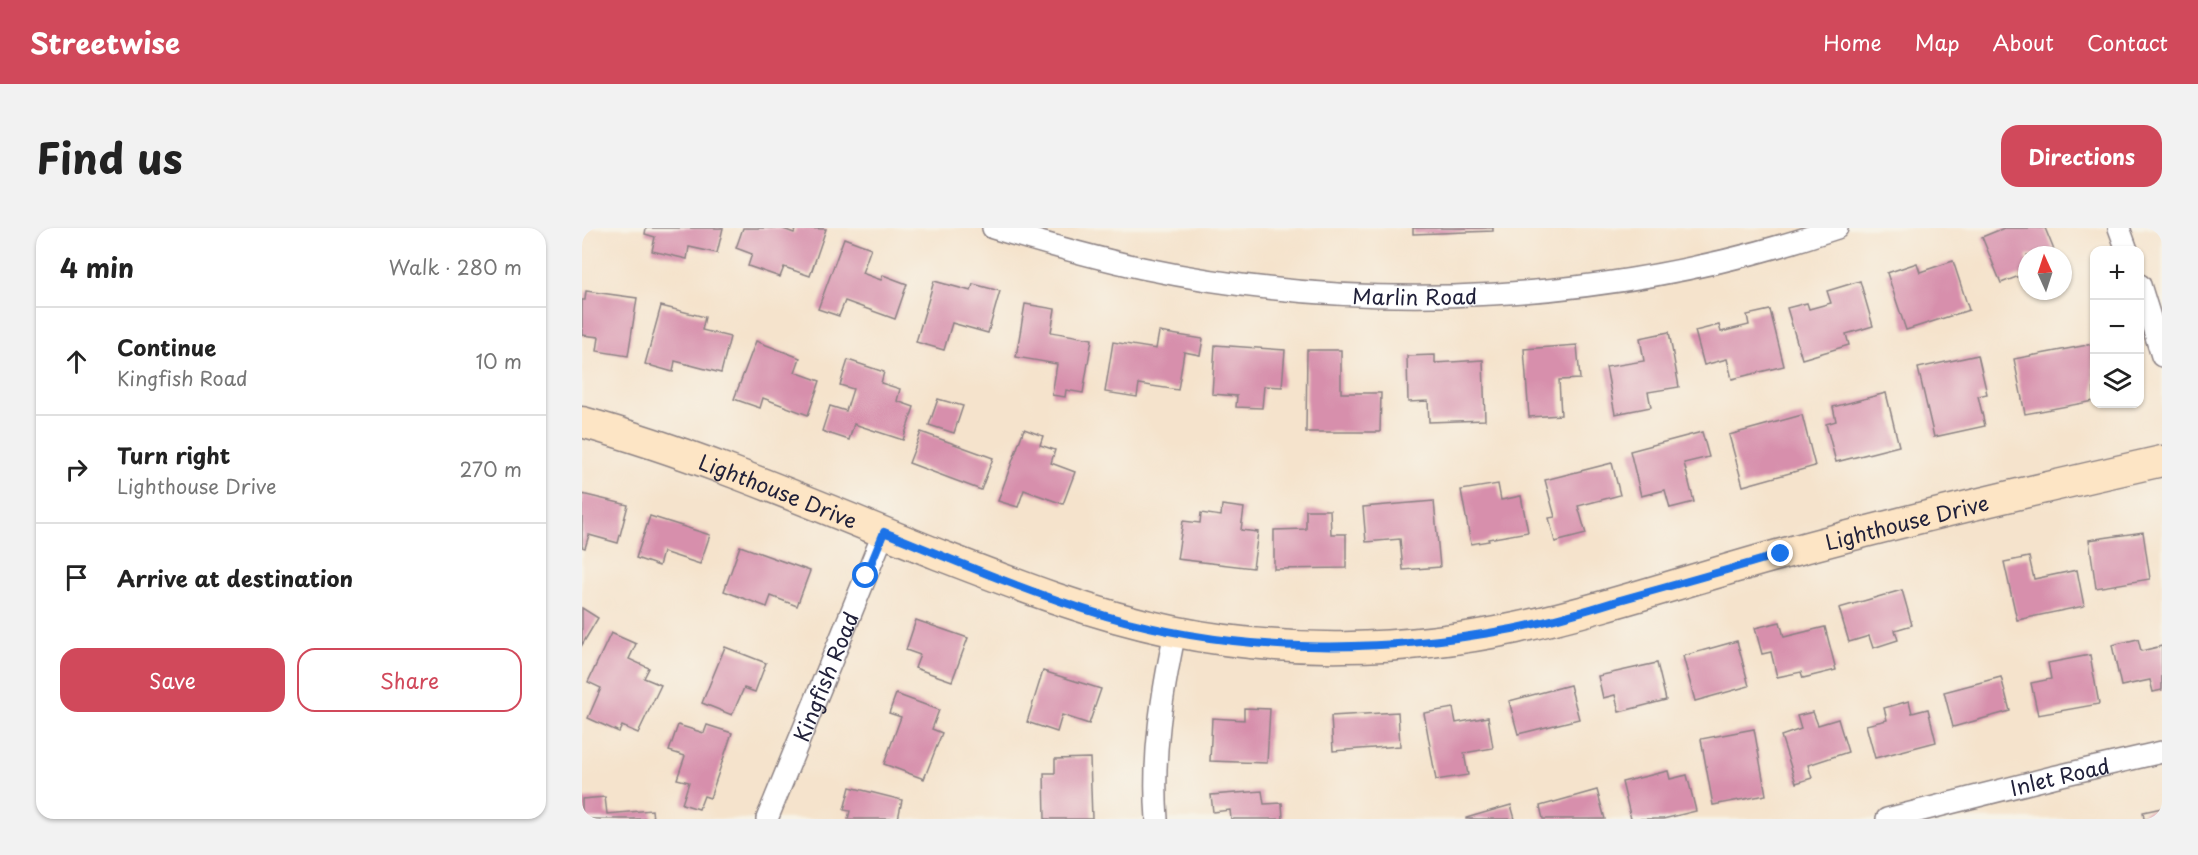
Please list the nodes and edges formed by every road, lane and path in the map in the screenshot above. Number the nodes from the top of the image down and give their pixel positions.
1 (993, 228) edge
2 (1837, 228) edge
3 (2119, 228) edge
4 (2126, 246) edge
5 (2144, 300) edge
6 (2162, 356) edge
7 (582, 422) edge
8 (2162, 461) edge
9 (884, 532) junction
10 (1175, 632) junction
11 (2162, 752) edge
12 (767, 819) edge
13 (1157, 819) edge
14 (1887, 819) edge

1 - 2 street, Marlin Road
3 - 4 street
5 - 6 street
7 - 9 street, Lighthouse Drive
8 - 10 street, Lighthouse Drive
9 - 10 street, Lighthouse Drive
9 - 12 street, Kingfish Road
10 - 13 street
11 - 14 street, Inlet Road

